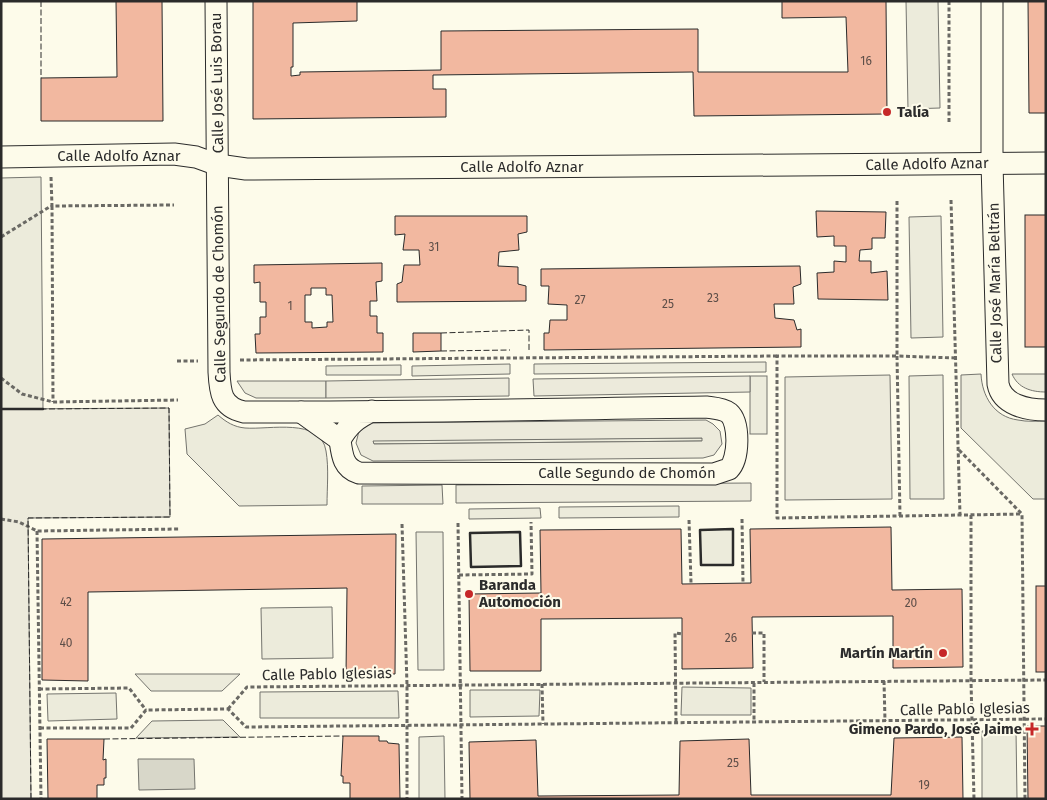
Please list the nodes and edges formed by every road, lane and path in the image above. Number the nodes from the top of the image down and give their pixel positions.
1 (216, 1) edge
2 (949, 1) edge
3 (992, 1) edge
4 (949, 122) dead end
5 (1, 157) edge
6 (992, 163) junction
7 (1046, 163) edge
8 (218, 165) junction
9 (51, 174) dead end
10 (951, 200) dead end
11 (897, 201) dead end
12 (174, 205) dead end
13 (52, 206) junction
14 (1, 237) edge
15 (777, 356) junction
16 (897, 356) junction
17 (956, 358) junction
18 (206, 360) dead end
19 (234, 360) dead end
20 (178, 361) dead end
21 (1, 378) edge
22 (178, 400) dead end
23 (1007, 400) junction
24 (1046, 400) edge
25 (53, 402) junction
26 (1046, 410) edge
27 (372, 411) junction
28 (301, 412) junction
29 (340, 440) junction
30 (959, 450) junction
31 (1022, 514) junction
32 (960, 515) junction
33 (972, 515) junction
34 (900, 516) junction
35 (1, 519) edge
36 (742, 519) dead end
37 (689, 520) dead end
38 (531, 522) dead end
39 (458, 523) dead end
40 (402, 524) dead end
41 (180, 528) dead end
42 (37, 531) junction
43 (459, 574) junction
44 (691, 583) dead end
45 (744, 583) dead end
46 (752, 633) dead end
47 (682, 634) dead end
48 (1025, 680) junction
49 (1046, 680) edge
50 (971, 681) junction
51 (754, 682) junction
52 (764, 682) junction
53 (884, 682) junction
54 (676, 683) junction
55 (460, 684) junction
56 (542, 684) junction
57 (406, 685) junction
58 (39, 689) junction
59 (228, 708) junction
60 (146, 710) junction
61 (1025, 719) junction
62 (1046, 719) edge
63 (972, 720) junction
64 (885, 721) junction
65 (676, 722) junction
66 (754, 722) junction
67 (542, 724) junction
68 (406, 726) junction
69 (461, 726) junction
70 (40, 728) junction
71 (41, 799) edge
72 (408, 799) edge
73 (462, 799) edge
74 (974, 799) edge
75 (1025, 799) edge

1 - 8 street, Calle José Luis Borau
2 - 4 path
3 - 6 street, Calle José María Beltrán
5 - 8 street, Calle Adolfo Aznar
6 - 7 street, Calle Adolfo Aznar
6 - 8 street, Calle Adolfo Aznar
6 - 23 street, Calle José María Beltrán
8 - 28 street, Calle Segundo de Chomón
9 - 13 path, Calle Adolfo Aznar
10 - 17 path
11 - 16 path
12 - 13 path
13 - 14 path
13 - 25 path, Calle Adolfo Aznar
15 - 16 path, Calle Segundo de Chomón
15 - 19 path, Calle Segundo de Chomón
15 - 34 path
16 - 17 path, Calle Segundo de Chomón
16 - 34 path
17 - 30 path
18 - 20 path, Calle Segundo de Chomón
21 - 25 path
22 - 25 path
23 - 24 street
23 - 26 street
27 - 28 street, Calle Segundo de Chomón
27 - 29 street
27 - 29 street, Calle Segundo de Chomón
28 - 29 street
30 - 31 path
30 - 32 path
31 - 33 path
31 - 48 path
32 - 33 path
32 - 34 path
33 - 50 path
35 - 42 path
36 - 45 path
37 - 44 path
38 - 43 path
39 - 43 path
40 - 57 path, Calle Pablo Iglesias
41 - 42 path
42 - 58 path
43 - 55 path
46 - 52 path
47 - 54 path
48 - 49 path, Calle Pablo Iglesias
48 - 50 path, Calle Pablo Iglesias
48 - 61 path
50 - 53 path, Calle Pablo Iglesias
50 - 63 path
51 - 52 path, Calle Pablo Iglesias
51 - 54 path, Calle Pablo Iglesias
51 - 66 path
52 - 53 path, Calle Pablo Iglesias
53 - 64 path, Calle Pablo Iglesias
54 - 56 path, Calle Pablo Iglesias
54 - 65 path
55 - 56 path, Calle Pablo Iglesias
55 - 57 path, Calle Pablo Iglesias
55 - 69 path
56 - 67 path
57 - 59 path, Calle Pablo Iglesias
57 - 68 path, Calle Pablo Iglesias
58 - 60 path
58 - 70 path
59 - 60 path
59 - 68 path, Calle Pablo Iglesias
60 - 70 path
61 - 62 path, Calle Pablo Iglesias
61 - 63 path, Calle Pablo Iglesias
61 - 75 path
63 - 64 path, Calle Pablo Iglesias
63 - 74 path
64 - 66 path, Calle Pablo Iglesias
65 - 66 path, Calle Pablo Iglesias
65 - 67 path, Calle Pablo Iglesias
67 - 69 path, Calle Pablo Iglesias
68 - 69 path, Calle Pablo Iglesias
68 - 72 path, Calle Pablo Iglesias
69 - 73 path
70 - 71 path

